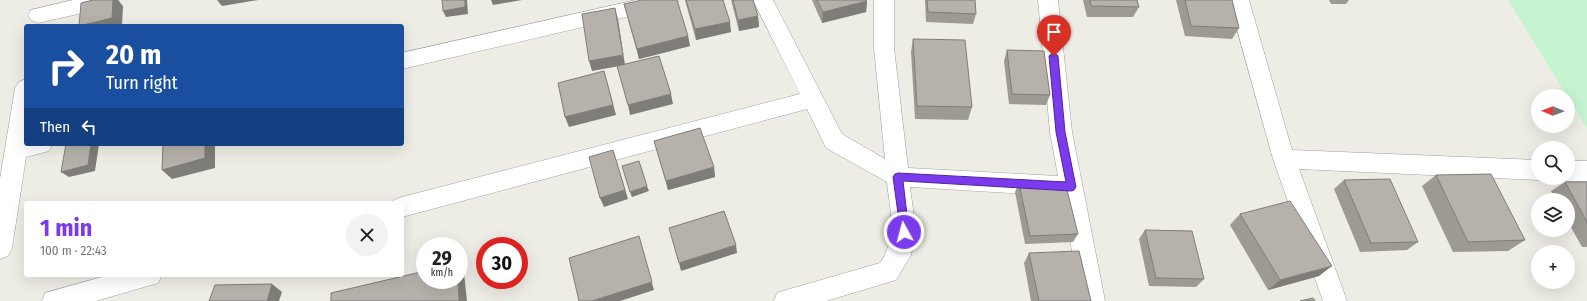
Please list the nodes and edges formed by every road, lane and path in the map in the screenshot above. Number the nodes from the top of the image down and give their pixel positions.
1 (109, 0) edge
2 (669, 0) edge
3 (763, 0) edge
4 (884, 0) edge
5 (1048, 0) edge
6 (1239, 0) edge
7 (39, 14) edge
8 (404, 61) edge
9 (812, 99) junction
10 (24, 100) edge
11 (33, 146) edge
12 (16, 150) junction
13 (1284, 159) junction
14 (1531, 170) edge
15 (1575, 171) edge
16 (1587, 171) edge
17 (898, 177) junction
18 (1071, 187) junction
19 (404, 206) edge
20 (0, 248) edge
21 (143, 277) edge
22 (54, 301) edge
23 (786, 301) edge
24 (1093, 301) edge
25 (1335, 301) edge

1 - 7 street
2 - 8 street
3 - 9 street
4 - 17 street
5 - 18 street
6 - 13 street
9 - 17 street
9 - 19 street
10 - 12 street
11 - 12 street
12 - 20 street
13 - 14 street
13 - 25 street
15 - 16 street
17 - 18 street
17 - 23 street
18 - 24 street
21 - 22 street

